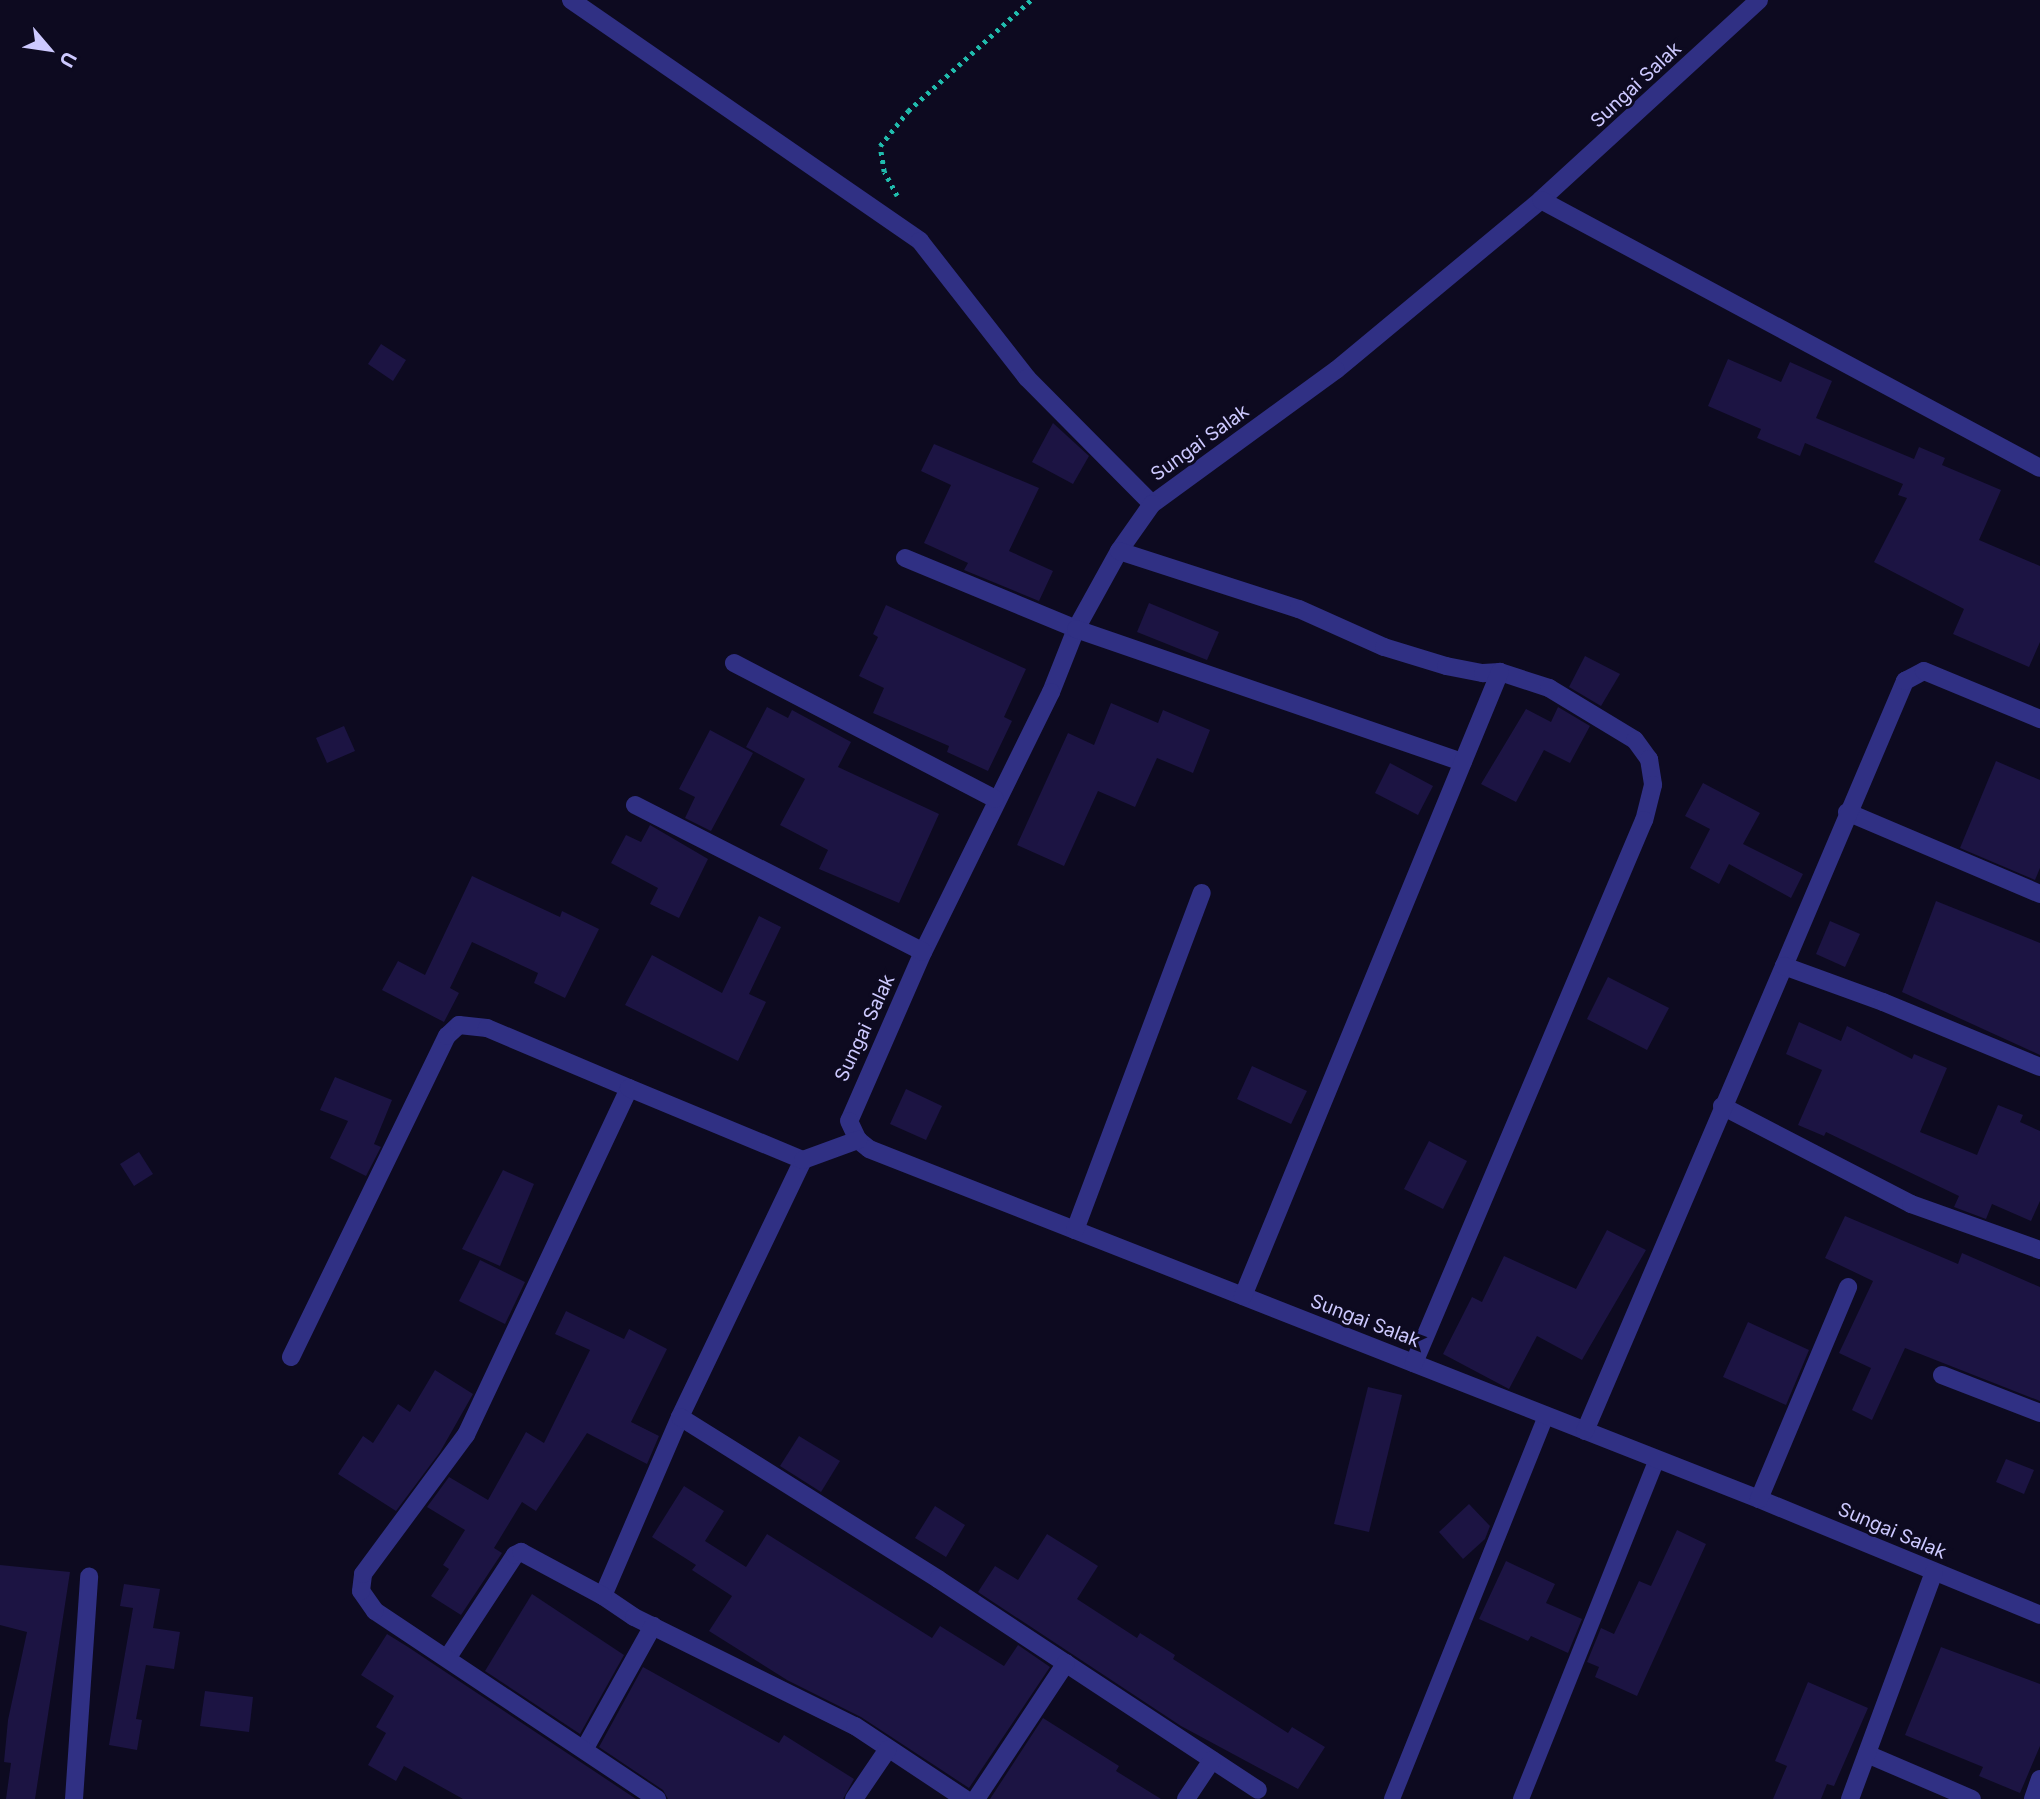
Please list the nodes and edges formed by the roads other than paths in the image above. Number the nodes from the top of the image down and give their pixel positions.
1 (572, 0) edge
2 (1759, 0) edge
3 (1541, 200) junction
4 (2040, 468) edge
5 (1152, 504) junction
6 (1119, 551) junction
7 (905, 558) dead end
8 (1076, 629) junction
9 (734, 663) dead end
10 (1500, 671) junction
11 (2040, 719) edge
12 (1463, 762) junction
13 (995, 799) junction
14 (635, 805) dead end
15 (1847, 812) junction
16 (1202, 892) dead end
17 (2040, 894) edge
18 (923, 952) junction
19 (1784, 967) junction
20 (2040, 1067) edge
21 (629, 1088) junction
22 (1722, 1106) junction
23 (858, 1140) junction
24 (803, 1160) junction
25 (1075, 1230) junction
26 (2040, 1250) edge
27 (1848, 1287) dead end
28 (1243, 1296) junction
29 (291, 1357) dead end
30 (1414, 1363) junction
31 (1942, 1376) dead end
32 (2040, 1413) edge
33 (1546, 1415) junction
34 (680, 1418) junction
35 (1585, 1431) junction
36 (1657, 1459) junction
37 (1759, 1499) junction
38 (1934, 1572) junction
39 (89, 1577) dead end
40 (603, 1595) junction
41 (2040, 1615) edge
42 (653, 1626) junction
43 (448, 1657) junction
44 (1066, 1663) junction
45 (585, 1748) junction
46 (888, 1749) junction
47 (1867, 1754) junction
48 (1212, 1760) junction
49 (2040, 1779) edge
50 (1258, 1790) dead end
51 (74, 1799) edge
52 (657, 1799) edge
53 (854, 1799) edge
54 (965, 1799) edge
55 (976, 1799) edge
56 (1186, 1799) edge
57 (1392, 1799) edge
58 (1521, 1799) edge
59 (1850, 1799) edge
60 (1972, 1799) edge
61 (2032, 1799) edge

1 - 5 street
2 - 3 street, Sungai Salak
3 - 4 street
3 - 5 street, Sungai Salak
5 - 6 street, Sungai Salak
6 - 8 street, Sungai Salak
6 - 10 street
7 - 8 street
8 - 12 street
8 - 13 street, Sungai Salak
9 - 13 street
10 - 12 street
10 - 30 street
11 - 15 street
12 - 28 street
13 - 18 street, Sungai Salak
14 - 18 street
15 - 17 street
15 - 19 street
16 - 25 street
18 - 23 street, Sungai Salak
19 - 20 street
19 - 22 street
21 - 24 street
21 - 29 street
21 - 43 street
22 - 26 street
22 - 35 street
23 - 24 street
23 - 25 street, Sungai Salak
24 - 34 street
25 - 28 street, Sungai Salak
27 - 37 street
28 - 30 street, Sungai Salak
30 - 33 street, Sungai Salak
31 - 32 street
33 - 35 street, Sungai Salak
33 - 57 lane
34 - 40 street
34 - 44 street
35 - 36 street, Sungai Salak
36 - 37 street, Sungai Salak
36 - 58 lane
37 - 38 street, Sungai Salak
38 - 41 street, Sungai Salak
38 - 47 street
39 - 51 street
40 - 42 street
40 - 43 street
42 - 45 street
42 - 46 street
43 - 45 street
44 - 48 street
44 - 55 street
45 - 52 street
46 - 53 street
46 - 54 street
47 - 59 street
47 - 60 street
48 - 50 street
48 - 56 street
49 - 61 street

